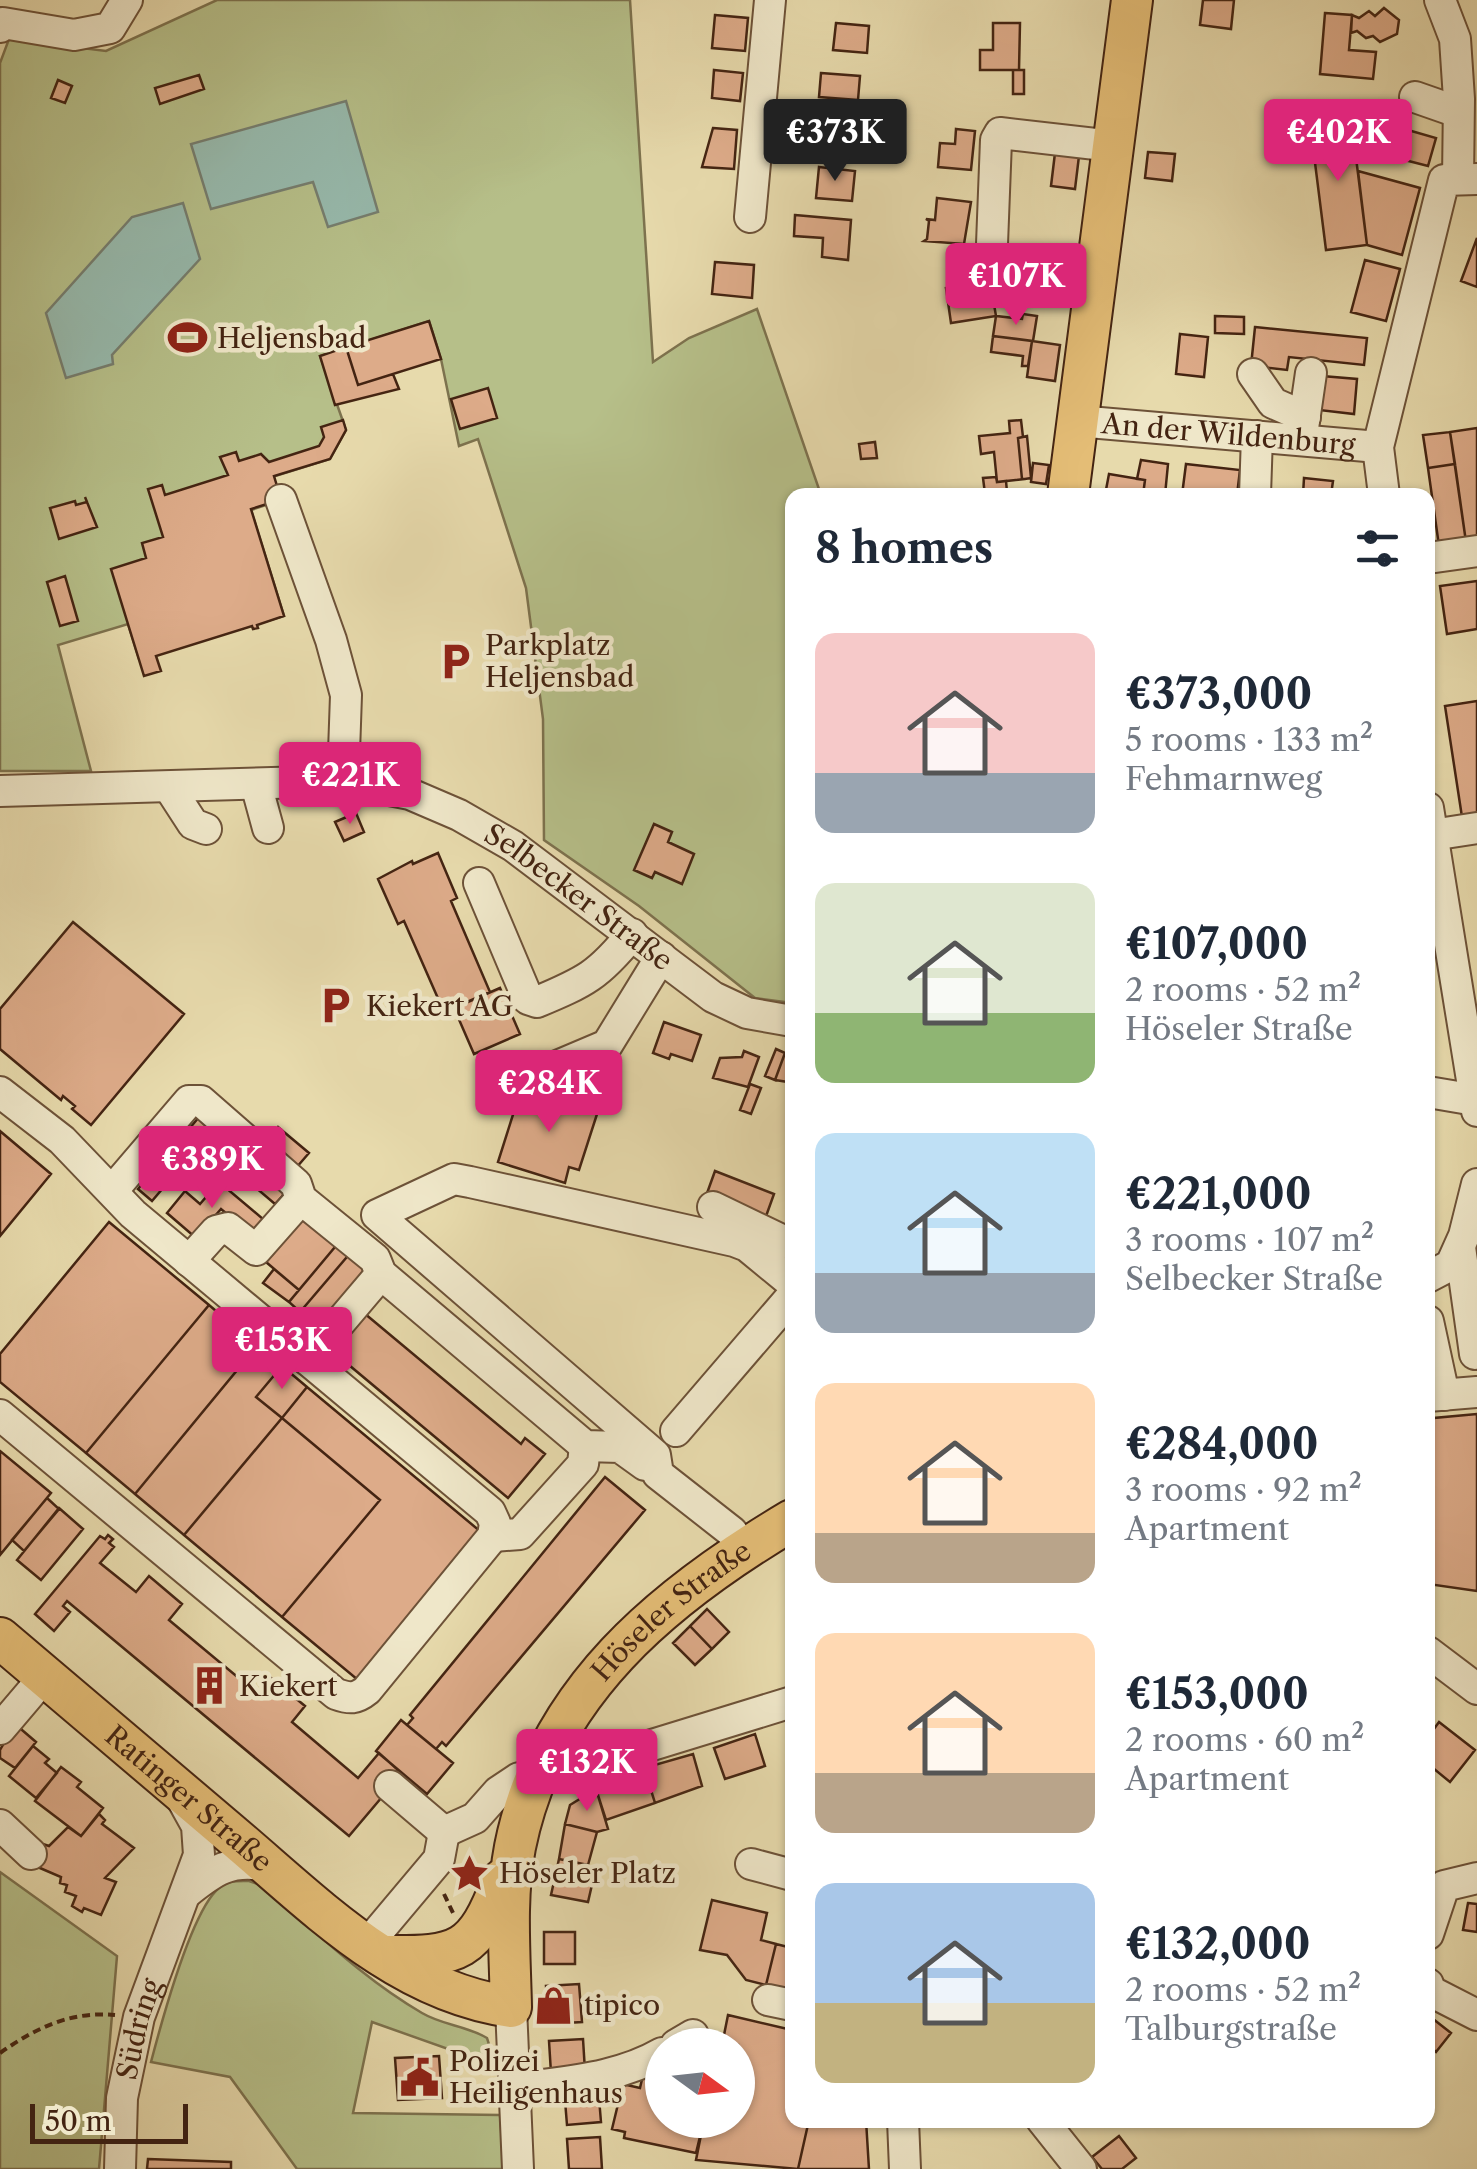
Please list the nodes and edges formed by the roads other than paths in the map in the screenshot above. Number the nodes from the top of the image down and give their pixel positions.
1 (127, 0) edge
2 (770, 0) edge
3 (1132, 0) edge
4 (1440, 0) edge
5 (1, 25) edge
6 (1416, 97) dead end
7 (1458, 112) junction
8 (1114, 146) junction
9 (1467, 179) edge
10 (750, 217) dead end
11 (992, 244) dead end
12 (1311, 373) dead end
13 (1253, 374) dead end
14 (1077, 420) junction
15 (1303, 429) junction
16 (1257, 436) junction
17 (1378, 447) junction
18 (1069, 488) edge
19 (1254, 488) edge
20 (1383, 488) edge
21 (281, 500) dead end
22 (1477, 551) edge
23 (1435, 557) edge
24 (343, 781) junction
25 (256, 784) junction
26 (169, 787) junction
27 (0, 791) edge
28 (1435, 823) edge
29 (268, 828) dead end
30 (1477, 828) edge
31 (206, 829) dead end
32 (1435, 853) edge
33 (479, 882) dead end
34 (632, 934) junction
35 (661, 958) junction
36 (785, 1020) edge
37 (522, 1081) dead end
38 (0, 1092) edge
39 (1435, 1094) edge
40 (1476, 1106) edge
41 (1477, 1184) edge
42 (112, 1192) junction
43 (301, 1199) junction
44 (713, 1207) dead end
45 (785, 1242) edge
46 (1460, 1247) junction
47 (189, 1261) junction
48 (381, 1274) junction
49 (1435, 1274) edge
50 (785, 1277) edge
51 (785, 1304) edge
52 (1475, 1354) edge
53 (308, 1360) junction
54 (1477, 1392) edge
55 (1436, 1396) edge
56 (0, 1414) edge
57 (676, 1431) dead end
58 (585, 1446) junction
59 (658, 1474) junction
60 (785, 1524) edge
61 (493, 1536) junction
62 (743, 1549) junction
63 (0, 1638) edge
64 (1435, 1657) edge
65 (45, 1676) junction
66 (1477, 1688) edge
67 (785, 1704) edge
68 (0, 1729) edge
69 (540, 1773) junction
70 (390, 1786) dead end
71 (176, 1788) junction
72 (0, 1825) edge
73 (444, 1832) junction
74 (514, 1851) junction
75 (31, 1854) dead end
76 (752, 1864) dead end
77 (267, 1866) junction
78 (785, 1873) edge
79 (1477, 1878) edge
80 (1436, 1880) edge
81 (186, 1893) junction
82 (372, 1952) junction
83 (1435, 1993) edge
84 (511, 2007) junction
85 (1477, 2014) edge
86 (645, 2063) edge
87 (514, 2088) junction
88 (903, 2128) edge
89 (1049, 2128) edge
90 (120, 2169) edge
91 (518, 2169) edge
92 (904, 2169) edge
93 (1082, 2169) edge

1 - 5 street
2 - 10 street
3 - 8 main road
4 - 7 street
6 - 7 street
7 - 9 street
8 - 11 street
8 - 14 main road
9 - 17 street
12 - 15 street
13 - 15 street
14 - 16 street, An der Wildenburg
14 - 18 main road
15 - 16 street, An der Wildenburg
15 - 17 street, An der Wildenburg
16 - 19 street
17 - 20 street
21 - 24 street
22 - 23 street
24 - 25 street, Selbecker Straße
24 - 34 street, Selbecker Straße
25 - 26 street, Selbecker Straße
25 - 29 street
26 - 27 street, Selbecker Straße
26 - 31 street
28 - 30 street
32 - 40 street
33 - 34 street
34 - 35 street, Selbecker Straße
35 - 36 street, Selbecker Straße
35 - 37 street
38 - 42 street
39 - 40 street
41 - 46 street
42 - 43 street
42 - 47 street
43 - 47 street
43 - 48 street
44 - 45 street
46 - 49 street
46 - 52 street
47 - 53 street
48 - 53 street
48 - 58 street
50 - 59 street
51 - 57 street
53 - 61 street
54 - 55 street
56 - 61 street
58 - 59 street
58 - 61 street
59 - 62 street
60 - 62 main road, Höseler Straße
62 - 69 main road, Höseler Straße
63 - 65 main road, Ratinger Straße
64 - 66 street
65 - 68 street
65 - 71 main road, Ratinger Straße
67 - 69 street
69 - 73 street
69 - 74 main road, Höseler Straße
70 - 73 street
71 - 77 main road, Ratinger Straße
71 - 81 street, Südring
72 - 75 street
73 - 82 street
74 - 82 main road
74 - 84 main road, Höseler Straße
76 - 78 street
77 - 81 street
77 - 82 main road, Ratinger Straße
79 - 80 street
81 - 90 street, Südring
82 - 84 main road, Ratinger Straße
83 - 85 street
84 - 87 street
86 - 87 street
87 - 91 street
88 - 92 street
89 - 93 street

